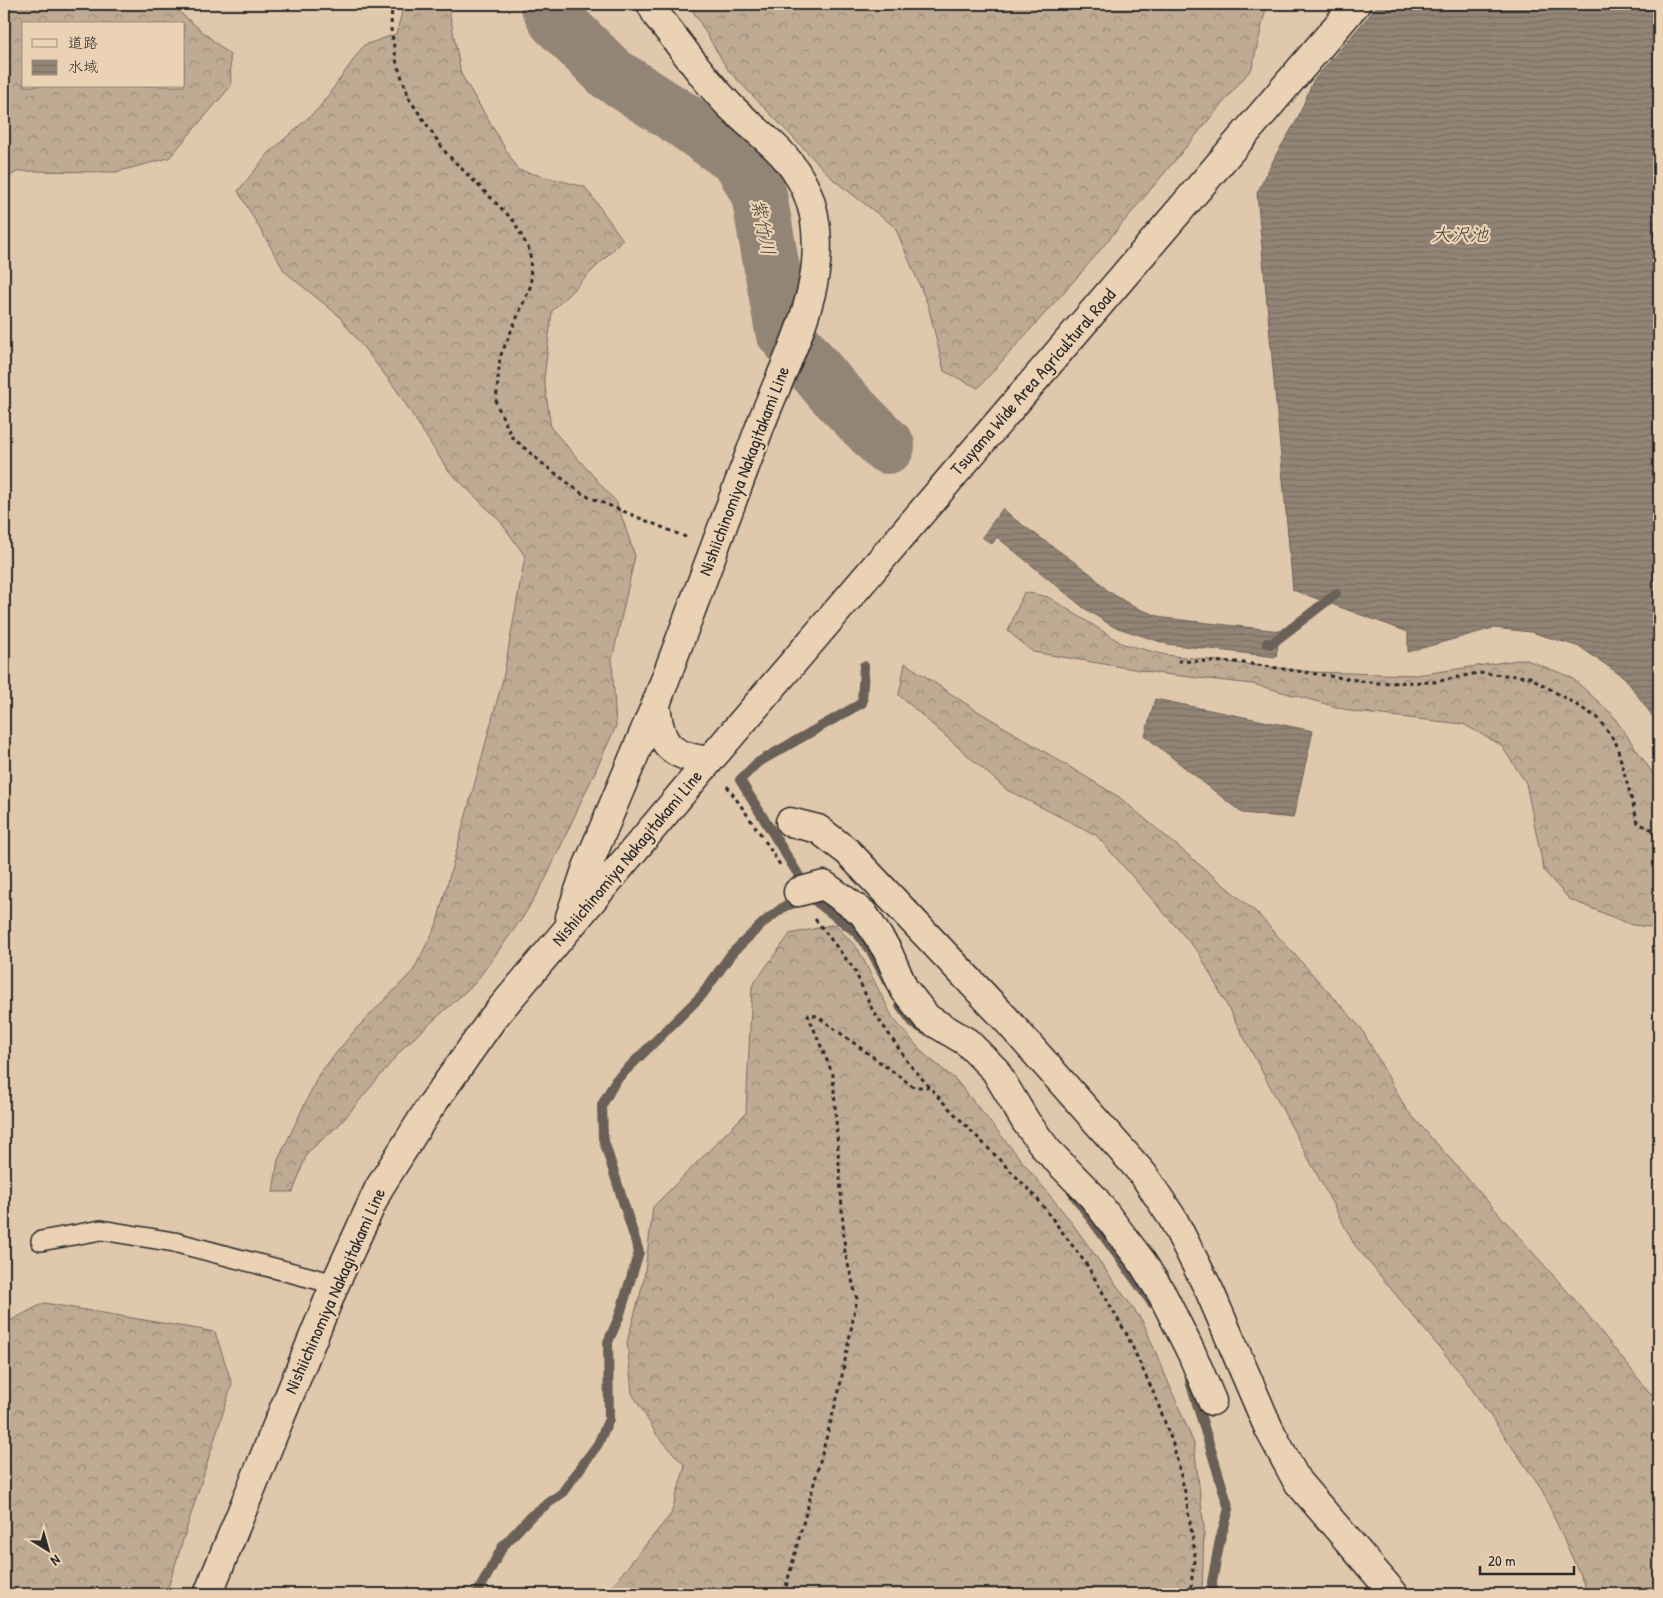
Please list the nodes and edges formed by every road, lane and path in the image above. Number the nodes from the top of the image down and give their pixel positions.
1 (392, 4) edge
2 (651, 4) edge
3 (1356, 4) edge
4 (714, 547) junction
5 (1178, 661) dead end
6 (656, 704) junction
7 (709, 761) junction
8 (790, 822) dead end
9 (1659, 834) edge
10 (798, 892) junction
11 (566, 931) junction
12 (930, 1088) junction
13 (41, 1240) dead end
14 (335, 1284) junction
15 (1212, 1401) dead end
16 (208, 1594) edge
17 (784, 1594) edge
18 (1190, 1594) edge
19 (1394, 1594) edge

1 - 4 path
2 - 4 street, Nishiichinomiya Nakagitakami Line
3 - 7 street, Tsuyama Wide Area Agricultural Road
4 - 6 street, Nishiichinomiya Nakagitakami Line
5 - 9 path
6 - 7 street, Nishiichinomiya Nakagitakami Line
6 - 11 street
7 - 10 path
7 - 11 street, Nishiichinomiya Nakagitakami Line
8 - 19 street
10 - 12 path
10 - 15 street
11 - 14 street, Nishiichinomiya Nakagitakami Line
12 - 17 path
12 - 18 path
13 - 14 lane
14 - 16 street, Nishiichinomiya Nakagitakami Line

